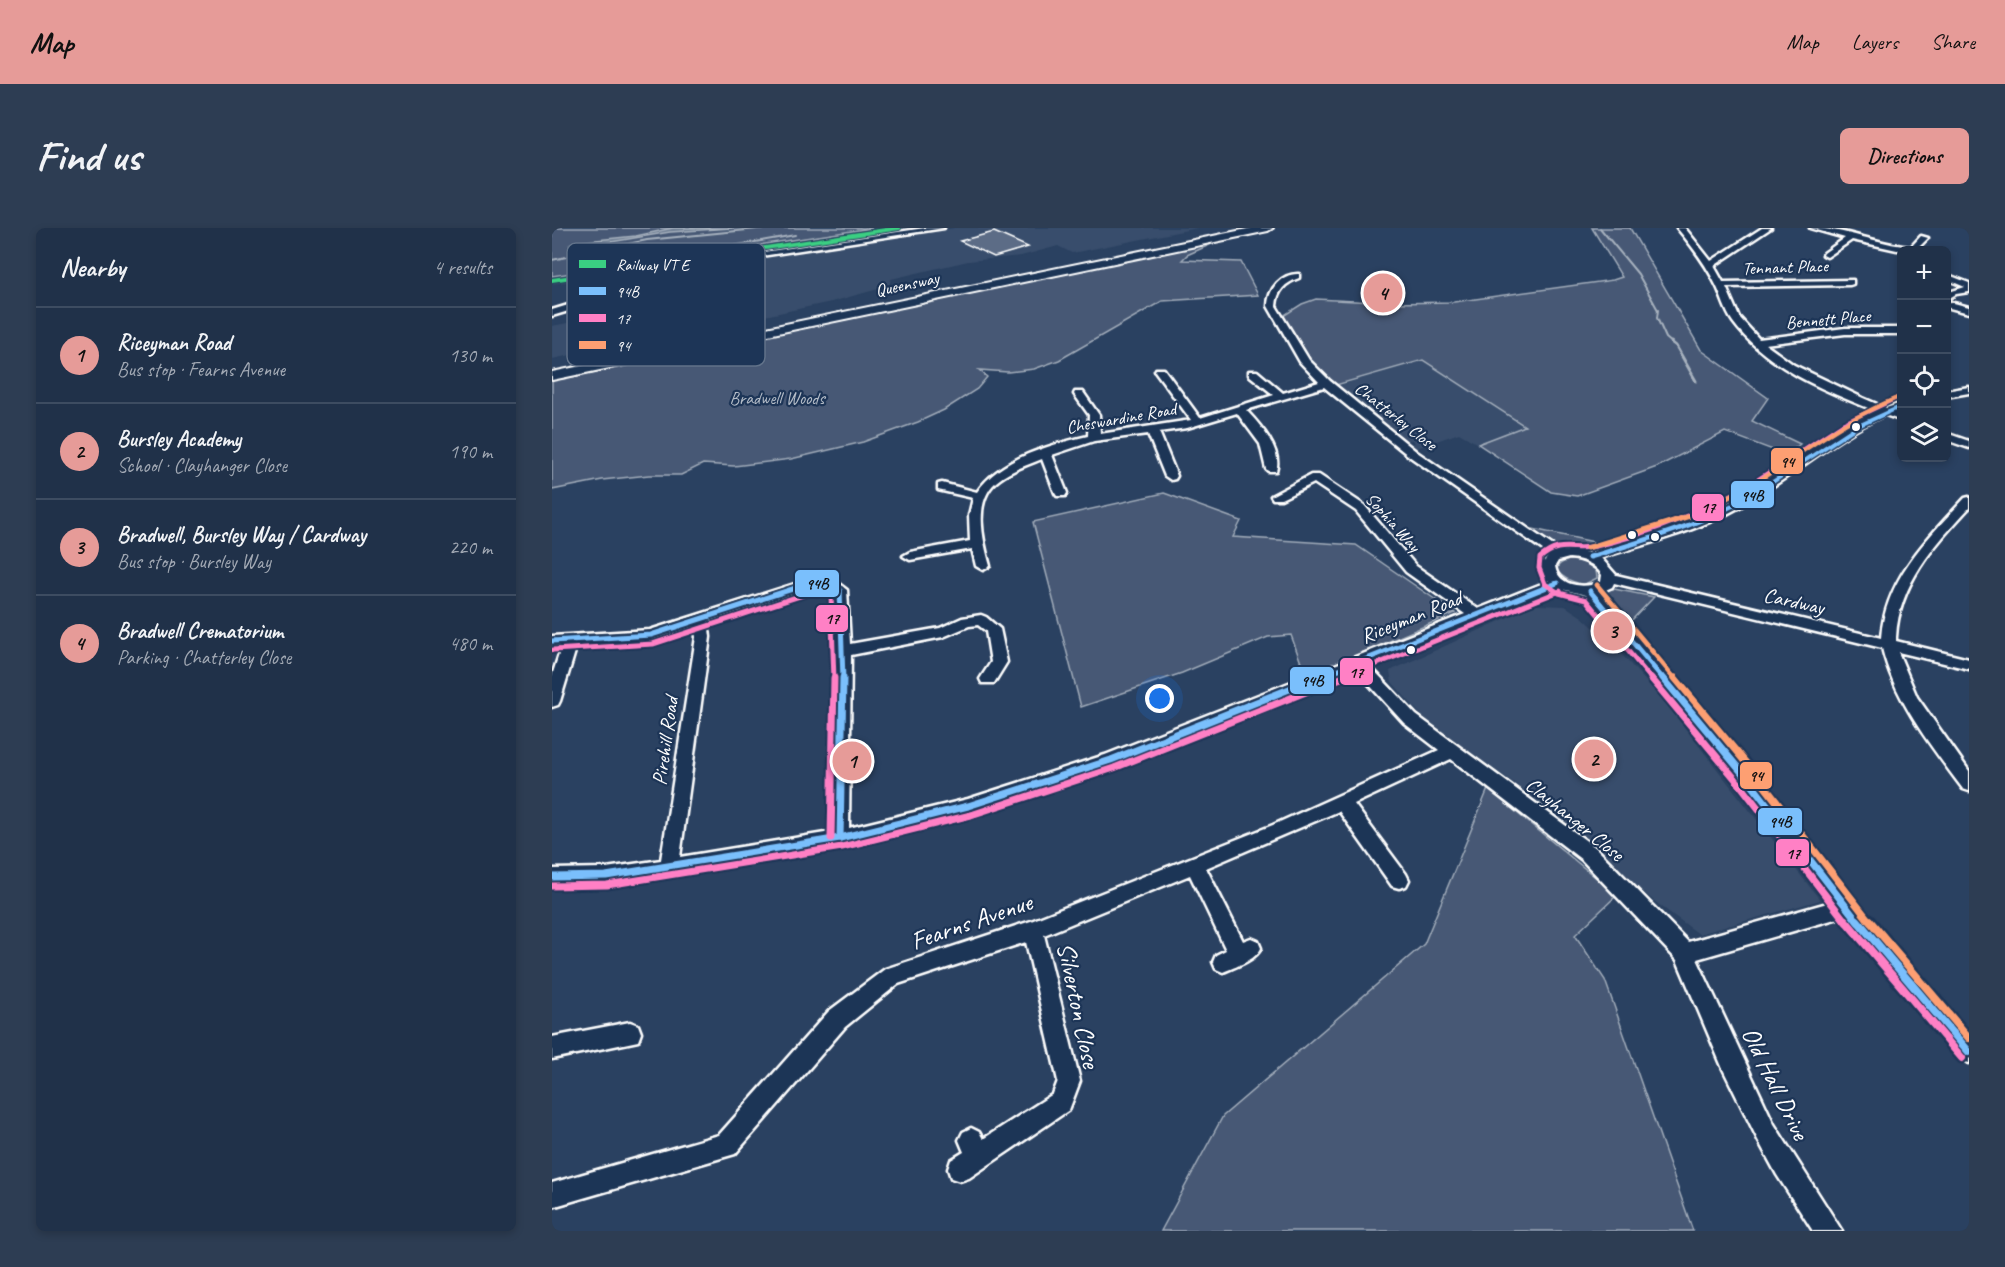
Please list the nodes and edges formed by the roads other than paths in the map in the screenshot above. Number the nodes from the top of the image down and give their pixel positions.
1 (940, 228) edge
2 (1246, 228) edge
3 (1268, 228) edge
4 (1681, 228) edge
5 (1767, 228) edge
6 (1814, 228) edge
7 (1849, 233) edge
8 (1920, 239) dead end
9 (1699, 251) junction
10 (765, 254) edge
11 (1727, 255) junction
12 (1827, 255) dead end
13 (1709, 266) junction
14 (1296, 276) dead end
15 (1951, 278) edge
16 (1850, 282) dead end
17 (1720, 285) junction
18 (1969, 287) edge
19 (1951, 294) edge
20 (1951, 305) edge
21 (567, 308) edge
22 (1969, 310) edge
23 (552, 313) edge
24 (765, 326) edge
25 (1897, 331) edge
26 (765, 332) edge
27 (1757, 342) junction
28 (567, 366) edge
29 (600, 366) edge
30 (552, 369) edge
31 (1179, 373) dead end
32 (552, 376) edge
33 (1260, 376) dead end
34 (1326, 383) junction
35 (1969, 390) edge
36 (1951, 393) edge
37 (1079, 394) dead end
38 (1281, 397) junction
39 (1897, 407) edge
40 (1240, 410) junction
41 (1883, 411) junction
42 (1897, 416) edge
43 (1198, 422) junction
44 (1152, 429) junction
45 (1094, 438) junction
46 (1951, 438) edge
47 (1969, 446) edge
48 (1045, 452) junction
49 (1272, 470) dead end
50 (1171, 476) dead end
51 (942, 487) dead end
52 (1061, 493) dead end
53 (981, 496) junction
54 (1277, 496) dead end
55 (1969, 501) edge
56 (977, 544) junction
57 (1558, 555) junction
58 (910, 556) dead end
59 (1590, 557) junction
60 (983, 566) dead end
61 (1610, 578) junction
62 (1557, 583) junction
63 (1590, 591) junction
64 (1476, 615) junction
65 (701, 621) junction
66 (571, 639) junction
67 (552, 640) edge
68 (1889, 645) junction
69 (843, 651) junction
70 (1358, 663) junction
71 (1969, 664) edge
72 (988, 679) dead end
73 (552, 700) edge
74 (1452, 751) junction
75 (1969, 784) edge
76 (1342, 801) junction
77 (840, 838) junction
78 (1194, 863) junction
79 (669, 867) junction
80 (552, 877) edge
81 (1399, 880) dead end
82 (1846, 907) junction
83 (1033, 930) junction
84 (1684, 953) junction
85 (1238, 955) dead end
86 (630, 1033) dead end
87 (552, 1048) edge
88 (1969, 1052) edge
89 (970, 1155) dead end
90 (552, 1195) edge
91 (1829, 1231) edge

1 - 10 street
2 - 24 highway, Queensway
3 - 26 highway, Queensway
4 - 9 street
5 - 11 street
6 - 7 street
7 - 8 street
7 - 12 street
9 - 11 street
9 - 13 street
11 - 13 street
13 - 17 street
14 - 34 street, Chatterley Close
15 - 18 street
16 - 17 street, Tennant Place
17 - 27 street
18 - 19 street
20 - 22 street
21 - 23 street
25 - 27 street, Bennett Place
27 - 41 street
28 - 30 highway, Queensway
29 - 32 highway, Queensway
31 - 43 street
33 - 38 street
34 - 38 street, Cheswardine Road
34 - 57 street, Chatterley Close
35 - 36 street
37 - 45 street
38 - 40 street, Cheswardine Road
39 - 41 street
40 - 43 street, Cheswardine Road
40 - 49 street
41 - 42 street
41 - 59 street
43 - 44 street, Cheswardine Road
44 - 45 street, Cheswardine Road
44 - 50 street
45 - 48 street, Cheswardine Road
46 - 47 street
48 - 52 street
48 - 53 street, Cheswardine Road
51 - 53 street
53 - 56 street
54 - 64 street, Sophia Way
55 - 68 street
56 - 58 street
56 - 60 street
57 - 59 street
57 - 62 street
59 - 61 street
61 - 63 street
61 - 68 street, Cardway
62 - 63 street
62 - 64 street, Riceyman Road
63 - 82 street
64 - 70 street, Riceyman Road
65 - 66 street
65 - 69 street
65 - 79 street, Pirehill Road
66 - 67 street
66 - 73 street
68 - 71 street, Cardway
68 - 75 street
69 - 72 street
69 - 77 street
70 - 74 street, Clayhanger Close
70 - 77 street, Riceyman Road
74 - 76 street, Fearns Avenue
74 - 84 street, Clayhanger Close
76 - 78 street, Fearns Avenue
76 - 81 street
77 - 79 street, Riceyman Road
78 - 83 street, Fearns Avenue
78 - 85 street
79 - 80 street, Riceyman Road
82 - 84 street
82 - 88 street
83 - 89 street, Silverton Close
83 - 90 street, Fearns Avenue
84 - 91 street, Old Hall Drive
86 - 87 street

